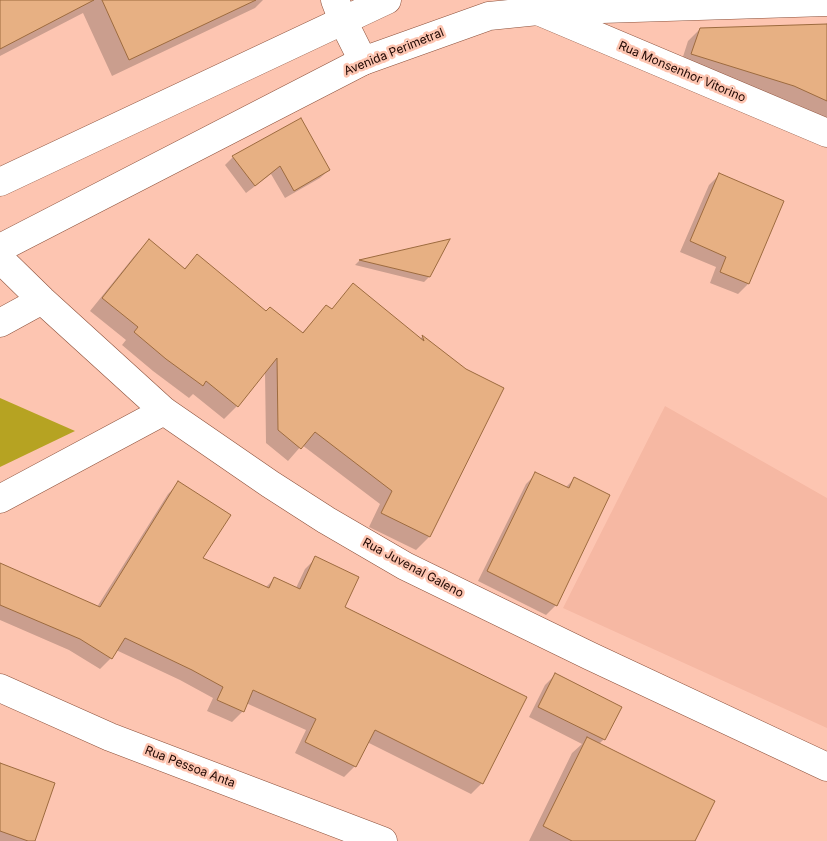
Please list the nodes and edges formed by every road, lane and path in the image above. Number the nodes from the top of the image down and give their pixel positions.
1 (387, 0) edge
2 (827, 2) edge
3 (339, 10) edge
4 (538, 11) junction
5 (363, 61) junction
6 (827, 133) edge
7 (0, 182) edge
8 (0, 248) edge
9 (0, 259) edge
10 (42, 300) junction
11 (0, 323) edge
12 (164, 411) junction
13 (0, 499) edge
14 (0, 688) edge
15 (827, 767) edge
16 (383, 841) edge

1 - 3 street
2 - 4 street, Avenida Perimetral
3 - 5 street
3 - 7 street
4 - 5 street, Avenida Perimetral
4 - 6 street, Rua Monsenhor Vitorino
5 - 8 street, Avenida Perimetral
9 - 10 street, Rua Juvenal Galeno
10 - 11 street
10 - 12 street, Rua Juvenal Galeno
12 - 13 street
12 - 15 street, Rua Juvenal Galeno
14 - 16 street, Rua Pessoa Anta

